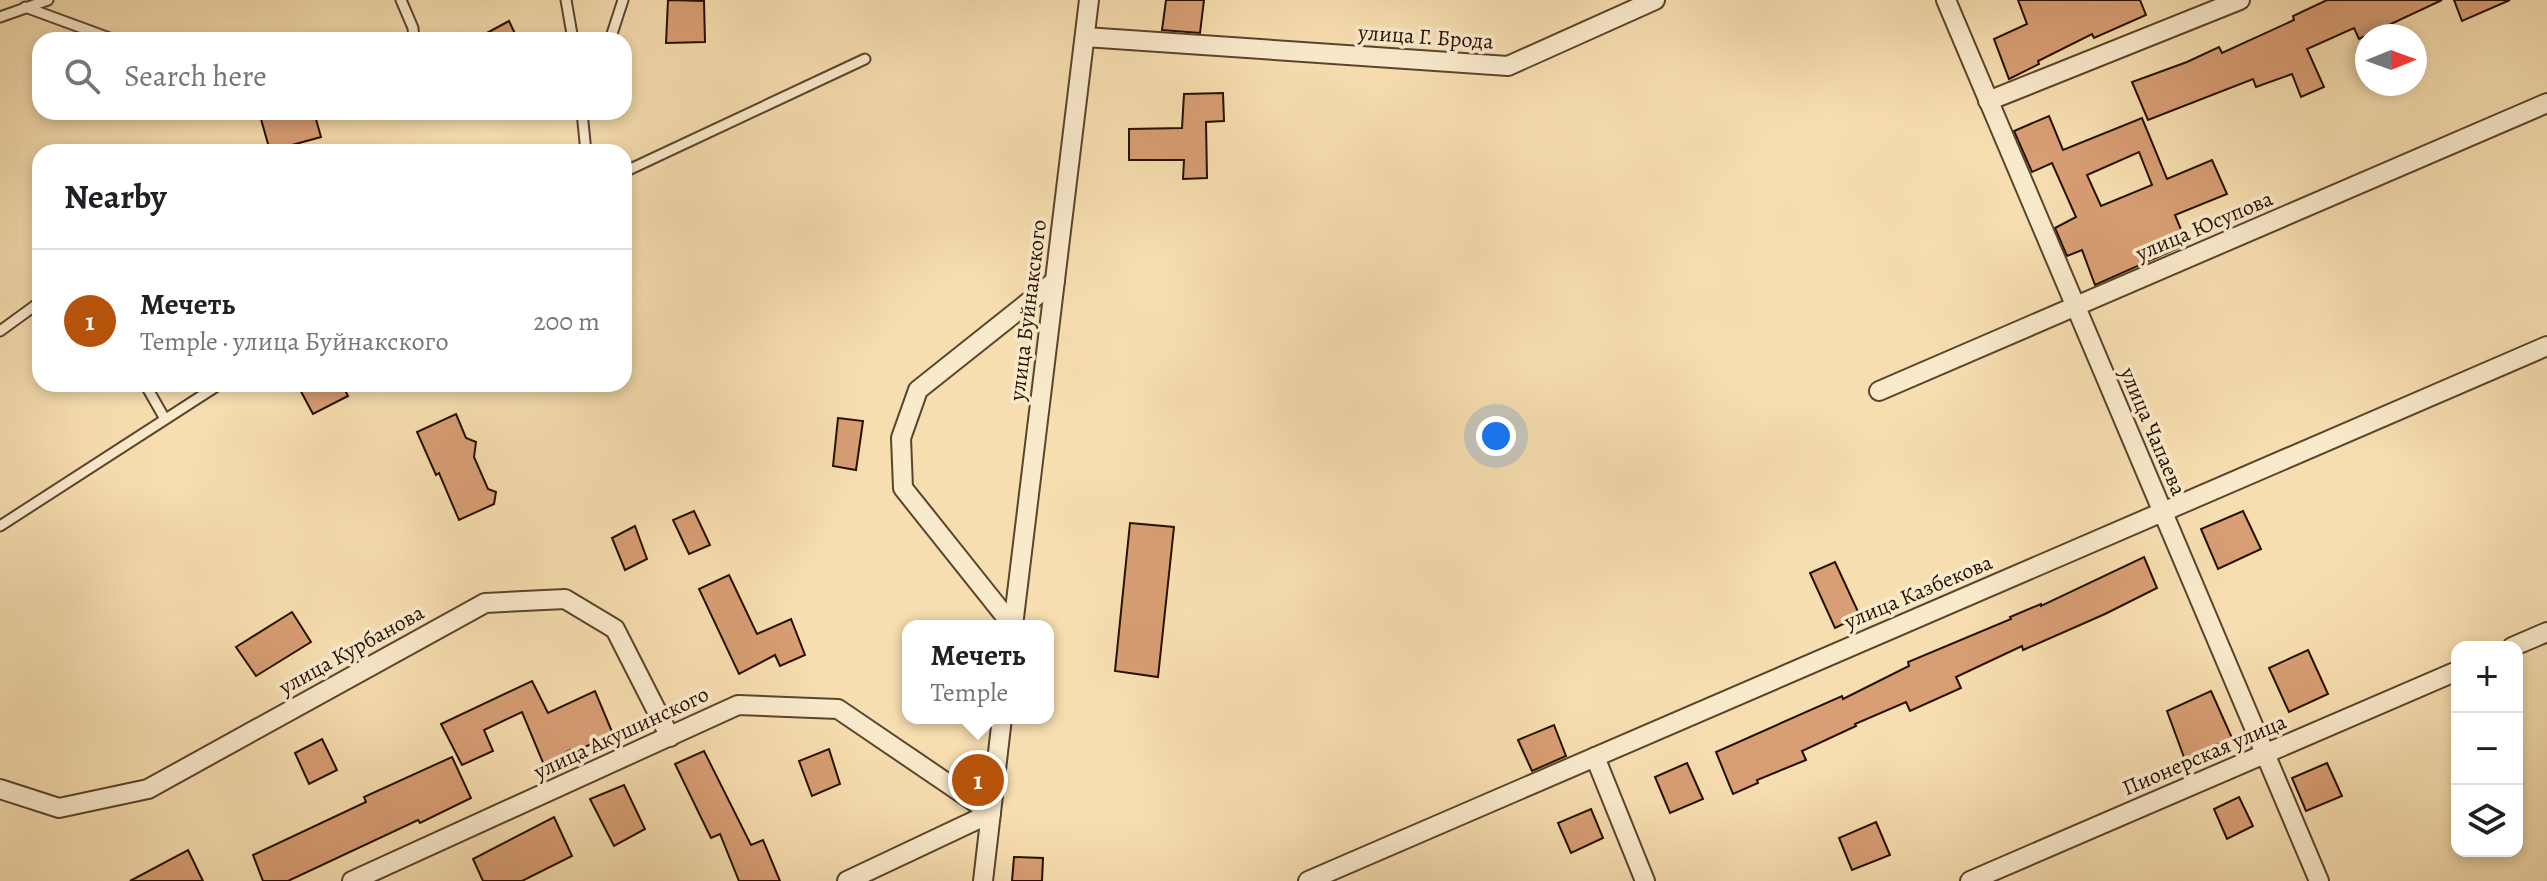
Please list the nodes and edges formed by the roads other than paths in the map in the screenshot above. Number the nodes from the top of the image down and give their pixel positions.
1 (48, 0) edge
2 (401, 0) edge
3 (566, 0) edge
4 (623, 0) edge
5 (1089, 0) edge
6 (1655, 0) edge
7 (1946, 0) edge
8 (2240, 0) edge
9 (25, 7) junction
10 (0, 17) edge
11 (93, 32) edge
12 (413, 32) edge
13 (572, 32) edge
14 (613, 32) edge
15 (1085, 37) junction
16 (865, 59) dead end
17 (1988, 101) junction
18 (2547, 103) edge
19 (583, 120) edge
20 (585, 144) edge
21 (632, 168) edge
22 (1055, 281) junction
23 (2075, 307) junction
24 (32, 308) edge
25 (0, 331) edge
26 (2547, 346) edge
27 (1879, 391) dead end
28 (150, 392) edge
29 (207, 392) edge
30 (165, 419) junction
31 (2163, 512) junction
32 (0, 526) edge
33 (1008, 620) edge
34 (1014, 620) edge
35 (2547, 632) edge
36 (2523, 642) edge
37 (2451, 674) edge
38 (1001, 724) edge
39 (670, 737) junction
40 (2265, 754) junction
41 (1595, 757) junction
42 (0, 789) edge
43 (991, 813) junction
44 (352, 881) edge
45 (847, 881) edge
46 (983, 881) edge
47 (1308, 881) edge
48 (1645, 881) edge
49 (1970, 881) edge
50 (2319, 881) edge

1 - 9 lane
2 - 12 lane
3 - 13 lane
4 - 14 lane
5 - 15 street, улица Буйнакского
6 - 15 street, улица Г. Брода
7 - 17 street, улица Чапаева
8 - 17 street
9 - 10 lane
9 - 11 lane
15 - 22 street, улица Буйнакского
16 - 21 lane
17 - 23 street, улица Чапаева
18 - 23 street, улица Юсупова
19 - 20 lane
22 - 33 street
22 - 34 street, улица Буйнакского
23 - 27 street, улица Юсупова
23 - 31 street, улица Чапаева
24 - 25 lane
26 - 31 street, улица Казбекова
28 - 30 lane
29 - 30 lane
30 - 32 lane
31 - 40 street, улица Чапаева
31 - 41 street, улица Казбекова
35 - 36 street
37 - 40 street, Пионерская улица
38 - 43 street
39 - 42 street, улица Курбанова
39 - 43 street, улица Акушинского
39 - 44 street, улица Акушинского
40 - 49 street, Пионерская улица
40 - 50 street, улица Чапаева
41 - 47 street, улица Казбекова
41 - 48 street
43 - 45 street
43 - 46 street

